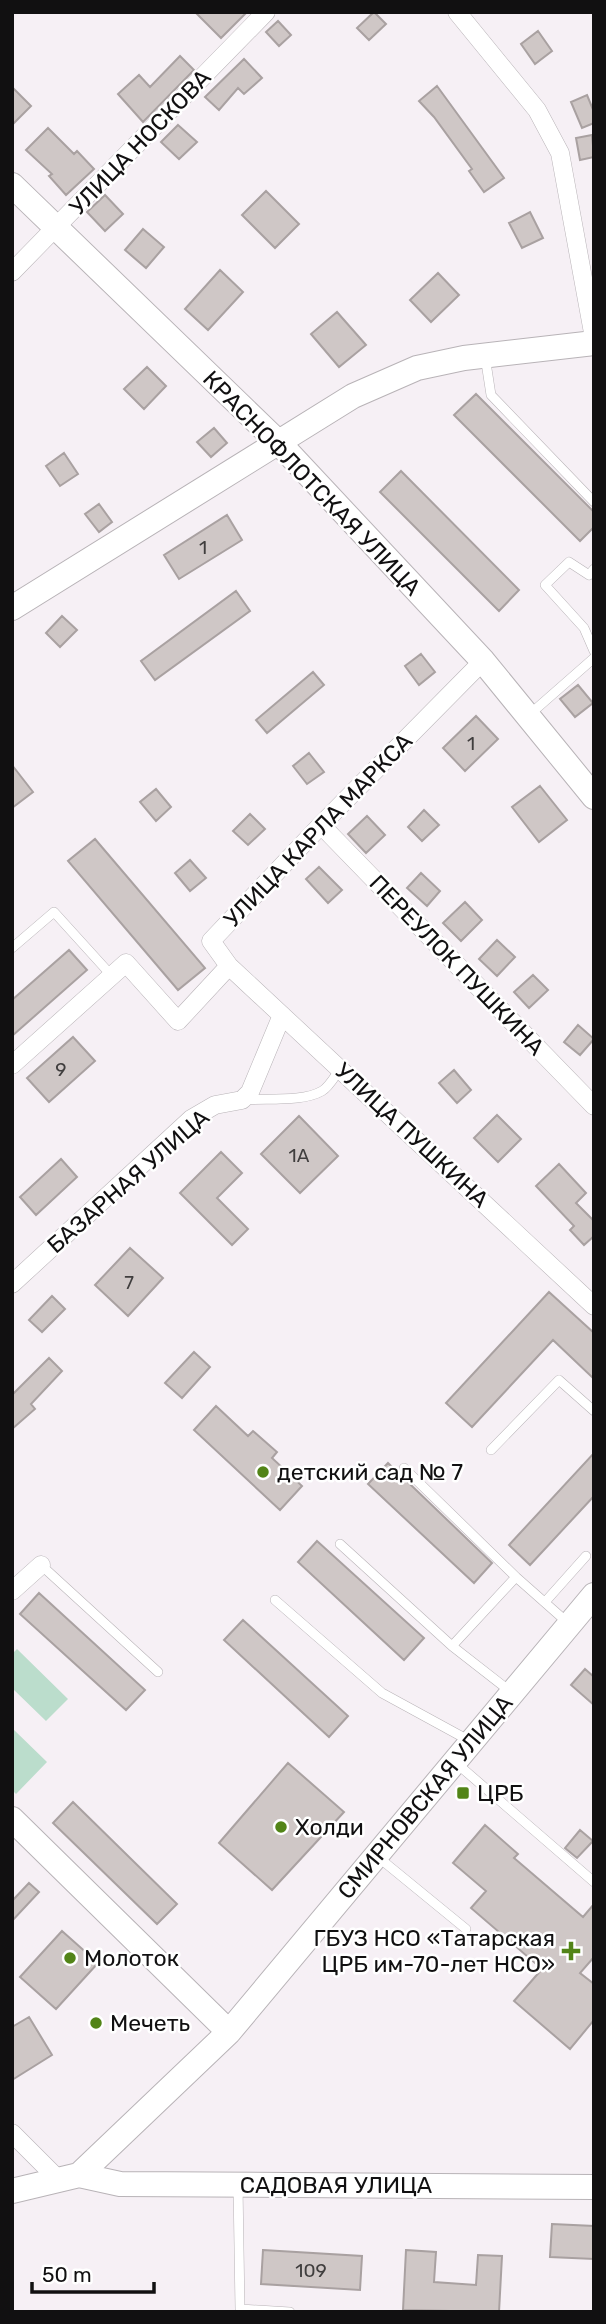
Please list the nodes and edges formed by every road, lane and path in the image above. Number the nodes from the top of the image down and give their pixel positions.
1 (266, 12) edge
2 (457, 12) edge
3 (12, 185) edge
4 (56, 228) junction
5 (12, 272) edge
6 (594, 341) edge
7 (485, 356) junction
8 (279, 443) junction
9 (594, 502) edge
10 (594, 569) edge
11 (12, 608) edge
12 (594, 651) edge
13 (594, 658) edge
14 (483, 661) junction
15 (528, 716) junction
16 (594, 797) edge
17 (321, 825) junction
18 (12, 948) edge
19 (229, 967) junction
20 (112, 976) junction
21 (282, 1015) junction
22 (12, 1065) edge
23 (341, 1069) junction
24 (242, 1100) junction
25 (594, 1106) edge
26 (12, 1284) edge
27 (594, 1306) edge
28 (594, 1411) edge
29 (491, 1450) dead end
30 (404, 1468) dead end
31 (341, 1544) dead end
32 (586, 1556) dead end
33 (41, 1565) joint
34 (516, 1577) junction
35 (12, 1591) edge
36 (594, 1595) edge
37 (275, 1600) dead end
38 (545, 1602) junction
39 (569, 1624) junction
40 (452, 1646) junction
41 (158, 1672) dead end
42 (512, 1693) junction
43 (471, 1742) junction
44 (454, 1762) junction
45 (12, 1819) edge
46 (376, 1856) junction
47 (594, 1882) edge
48 (466, 1929) dead end
49 (229, 2032) junction
50 (12, 2133) edge
51 (69, 2177) junction
52 (238, 2185) junction
53 (593, 2187) edge
54 (12, 2191) edge
55 (290, 2312) edge

1 - 4 street, УЛИЦА НОСКОВА
2 - 6 street
3 - 4 street, КРАСНОФЛОТСКАЯ УЛИЦА
4 - 5 street, УЛИЦА НОСКОВА
4 - 8 street, КРАСНОФЛОТСКАЯ УЛИЦА
6 - 7 street
7 - 8 street
7 - 9 lane
8 - 11 street
8 - 14 street, КРАСНОФЛОТСКАЯ УЛИЦА
10 - 12 lane
13 - 15 lane
14 - 15 street, КРАСНОФЛОТСКАЯ УЛИЦА
14 - 17 street, УЛИЦА КАРЛА МАРКСА
15 - 16 street, КРАСНОФЛОТСКАЯ УЛИЦА
17 - 19 street, УЛИЦА КАРЛА МАРКСА
17 - 25 street, ПЕРЕУЛОК ПУШКИНА
18 - 20 lane
19 - 20 street
19 - 21 street, УЛИЦА ПУШКИНА
20 - 22 street
21 - 23 street, УЛИЦА ПУШКИНА
21 - 24 street
23 - 24 lane
23 - 27 street, УЛИЦА ПУШКИНА
24 - 26 street, БАЗАРНАЯ УЛИЦА
28 - 29 lane
30 - 34 lane
31 - 40 lane
32 - 38 lane
33 - 35 street
33 - 41 lane
34 - 38 lane
34 - 40 lane
36 - 39 street, СМИРНОВСКАЯ УЛИЦА
37 - 43 lane
38 - 39 lane
39 - 42 street, СМИРНОВСКАЯ УЛИЦА
40 - 42 lane
42 - 43 street, СМИРНОВСКАЯ УЛИЦА
43 - 44 street, СМИРНОВСКАЯ УЛИЦА
44 - 46 street, СМИРНОВСКАЯ УЛИЦА
44 - 47 lane
45 - 49 street
46 - 48 lane
46 - 49 street, СМИРНОВСКАЯ УЛИЦА
49 - 51 street, СМИРНОВСКАЯ УЛИЦА
50 - 51 street
51 - 52 street, САДОВАЯ УЛИЦА
51 - 54 street
52 - 53 street, САДОВАЯ УЛИЦА
52 - 55 lane

